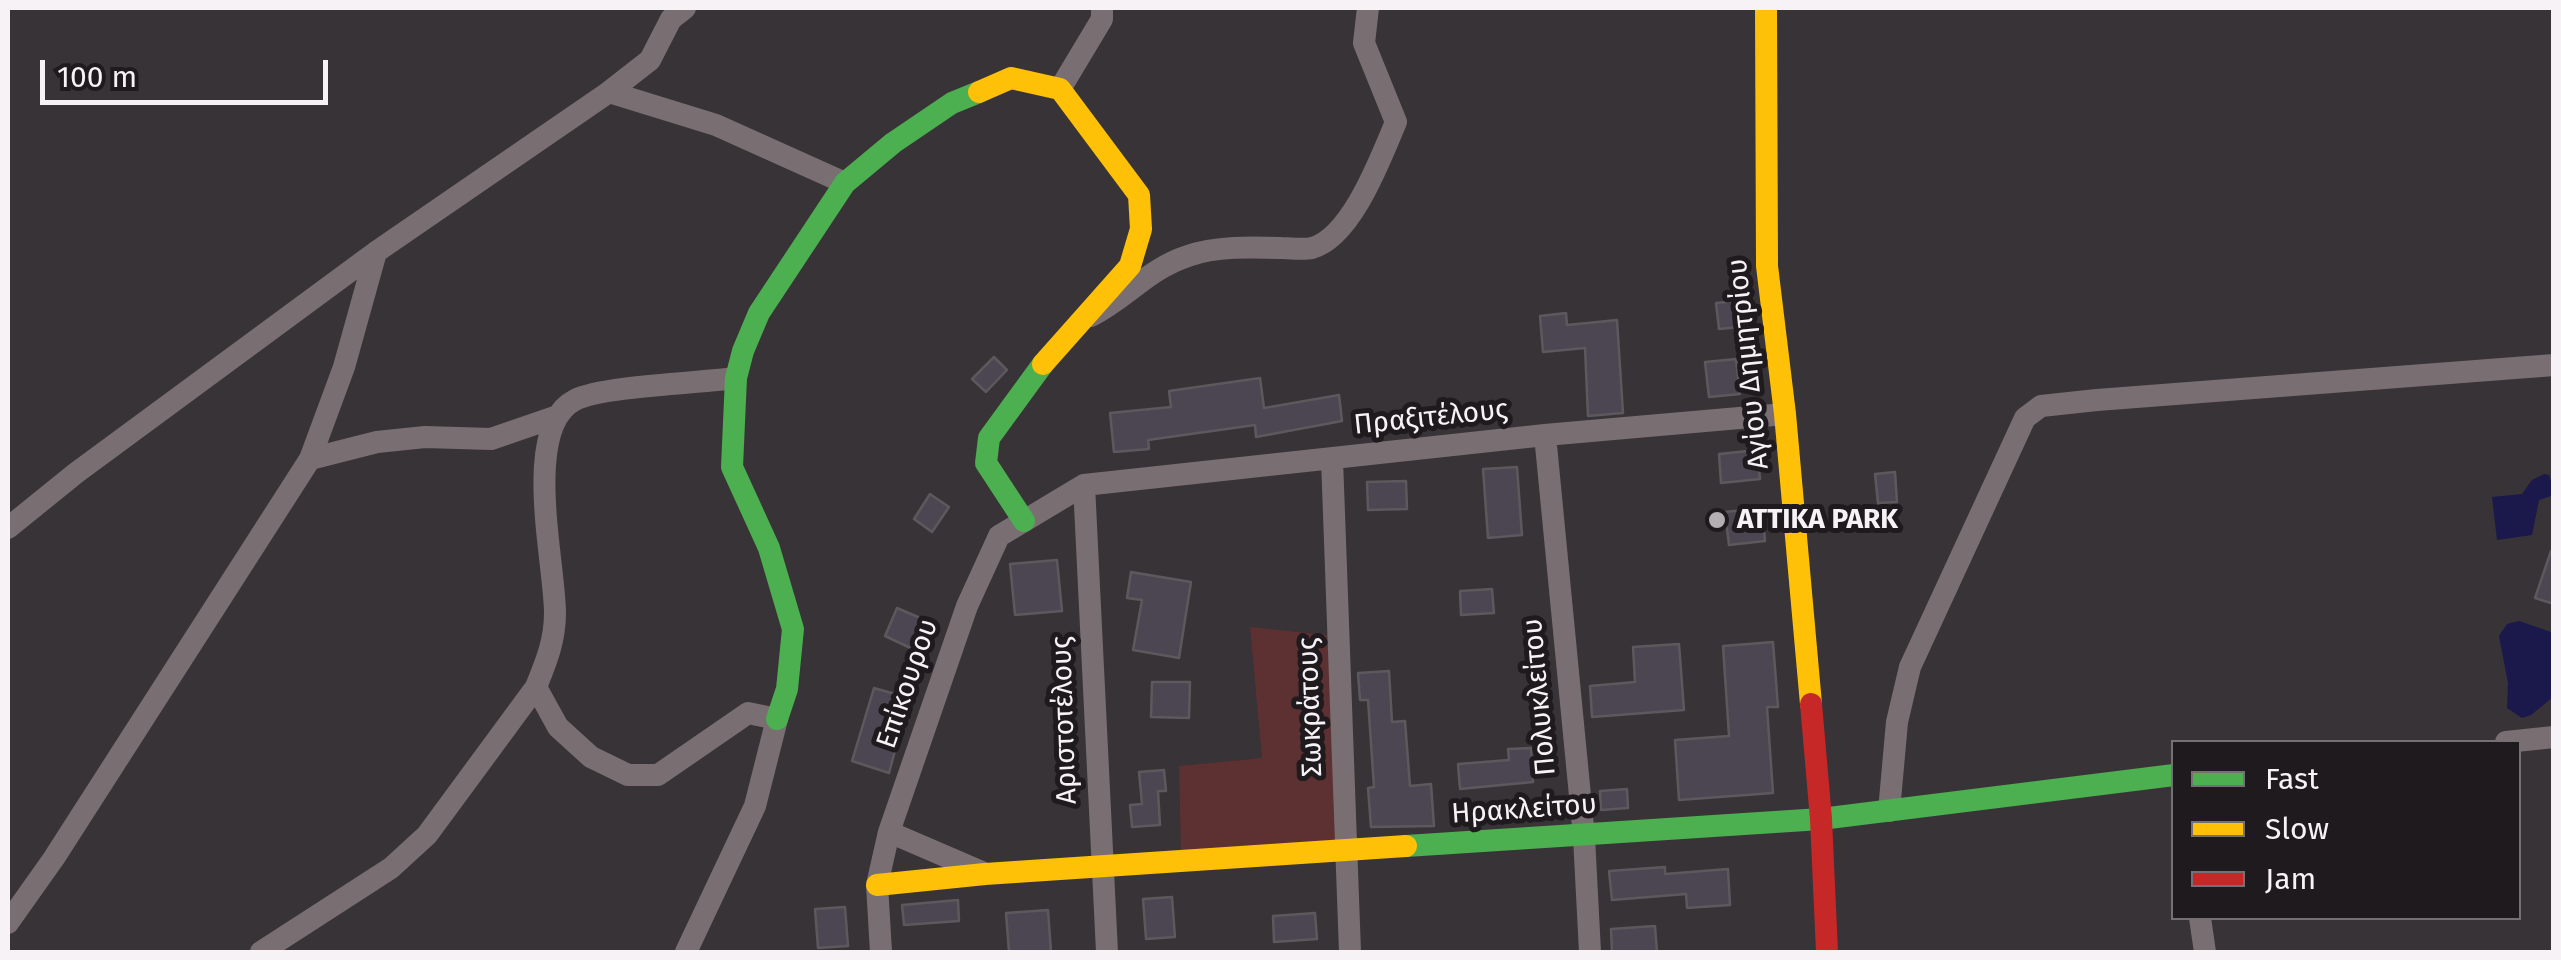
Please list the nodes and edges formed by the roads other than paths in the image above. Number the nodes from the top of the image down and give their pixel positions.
1 (684, 8) edge
2 (1102, 8) edge
3 (1368, 8) edge
4 (1766, 8) edge
5 (1060, 89) junction
6 (609, 92) junction
7 (846, 183) junction
8 (376, 252) junction
9 (1074, 324) junction
10 (2554, 365) edge
11 (736, 378) junction
12 (1785, 414) junction
13 (554, 417) junction
14 (1545, 435) junction
15 (1332, 459) junction
16 (310, 460) junction
17 (1084, 485) junction
18 (1024, 522) junction
19 (8, 528) edge
20 (536, 687) junction
21 (778, 719) junction
22 (2554, 737) edge
23 (2521, 740) edge
24 (2171, 776) edge
25 (1889, 811) junction
26 (1821, 820) junction
27 (889, 832) junction
28 (1584, 837) junction
29 (1346, 852) junction
30 (1101, 867) junction
31 (986, 874) junction
32 (877, 886) junction
33 (2200, 920) edge
34 (8, 923) edge
35 (261, 952) edge
36 (686, 952) edge
37 (880, 952) edge
38 (1108, 952) edge
39 (1350, 952) edge
40 (1590, 952) edge
41 (1827, 952) edge
42 (2205, 952) edge

1 - 6 street
2 - 5 street
3 - 9 street
4 - 12 street, Αγίου Δημητρίου
5 - 7 street
5 - 9 street
6 - 7 street
6 - 8 street
7 - 11 street
8 - 16 street
8 - 19 street
9 - 18 street
10 - 25 street
11 - 13 street
11 - 21 street
12 - 14 street, Πραξιτέλους
12 - 26 street, Αγίου Δημητρίου
13 - 16 street
13 - 20 street
14 - 15 street, Πραξιτέλους
14 - 28 street, Πολυκλείτου
15 - 17 street, Πραξιτέλους
15 - 29 street, Σωκράτους
16 - 34 street
17 - 18 street, Επίκουρου
17 - 30 street, Αριστοτέλους
18 - 27 street, Επίκουρου
20 - 21 street
20 - 35 street
21 - 36 street
22 - 23 street
24 - 25 street, Ηρακλείτου
25 - 26 street, Ηρακλείτου
26 - 28 street, Ηρακλείτου
26 - 41 street, Αγίου Δημητρίου
27 - 31 street
27 - 32 street, Επίκουρου
28 - 29 street, Ηρακλείτου
28 - 40 street, Πολυκλείτου
29 - 30 street, Ηρακλείτου
29 - 39 street, Σωκράτους
30 - 31 street, Ηρακλείτου
30 - 38 street, Αριστοτέλους
31 - 32 street, Ηρακλείτου
32 - 37 street, Επίκουρου
33 - 42 street

